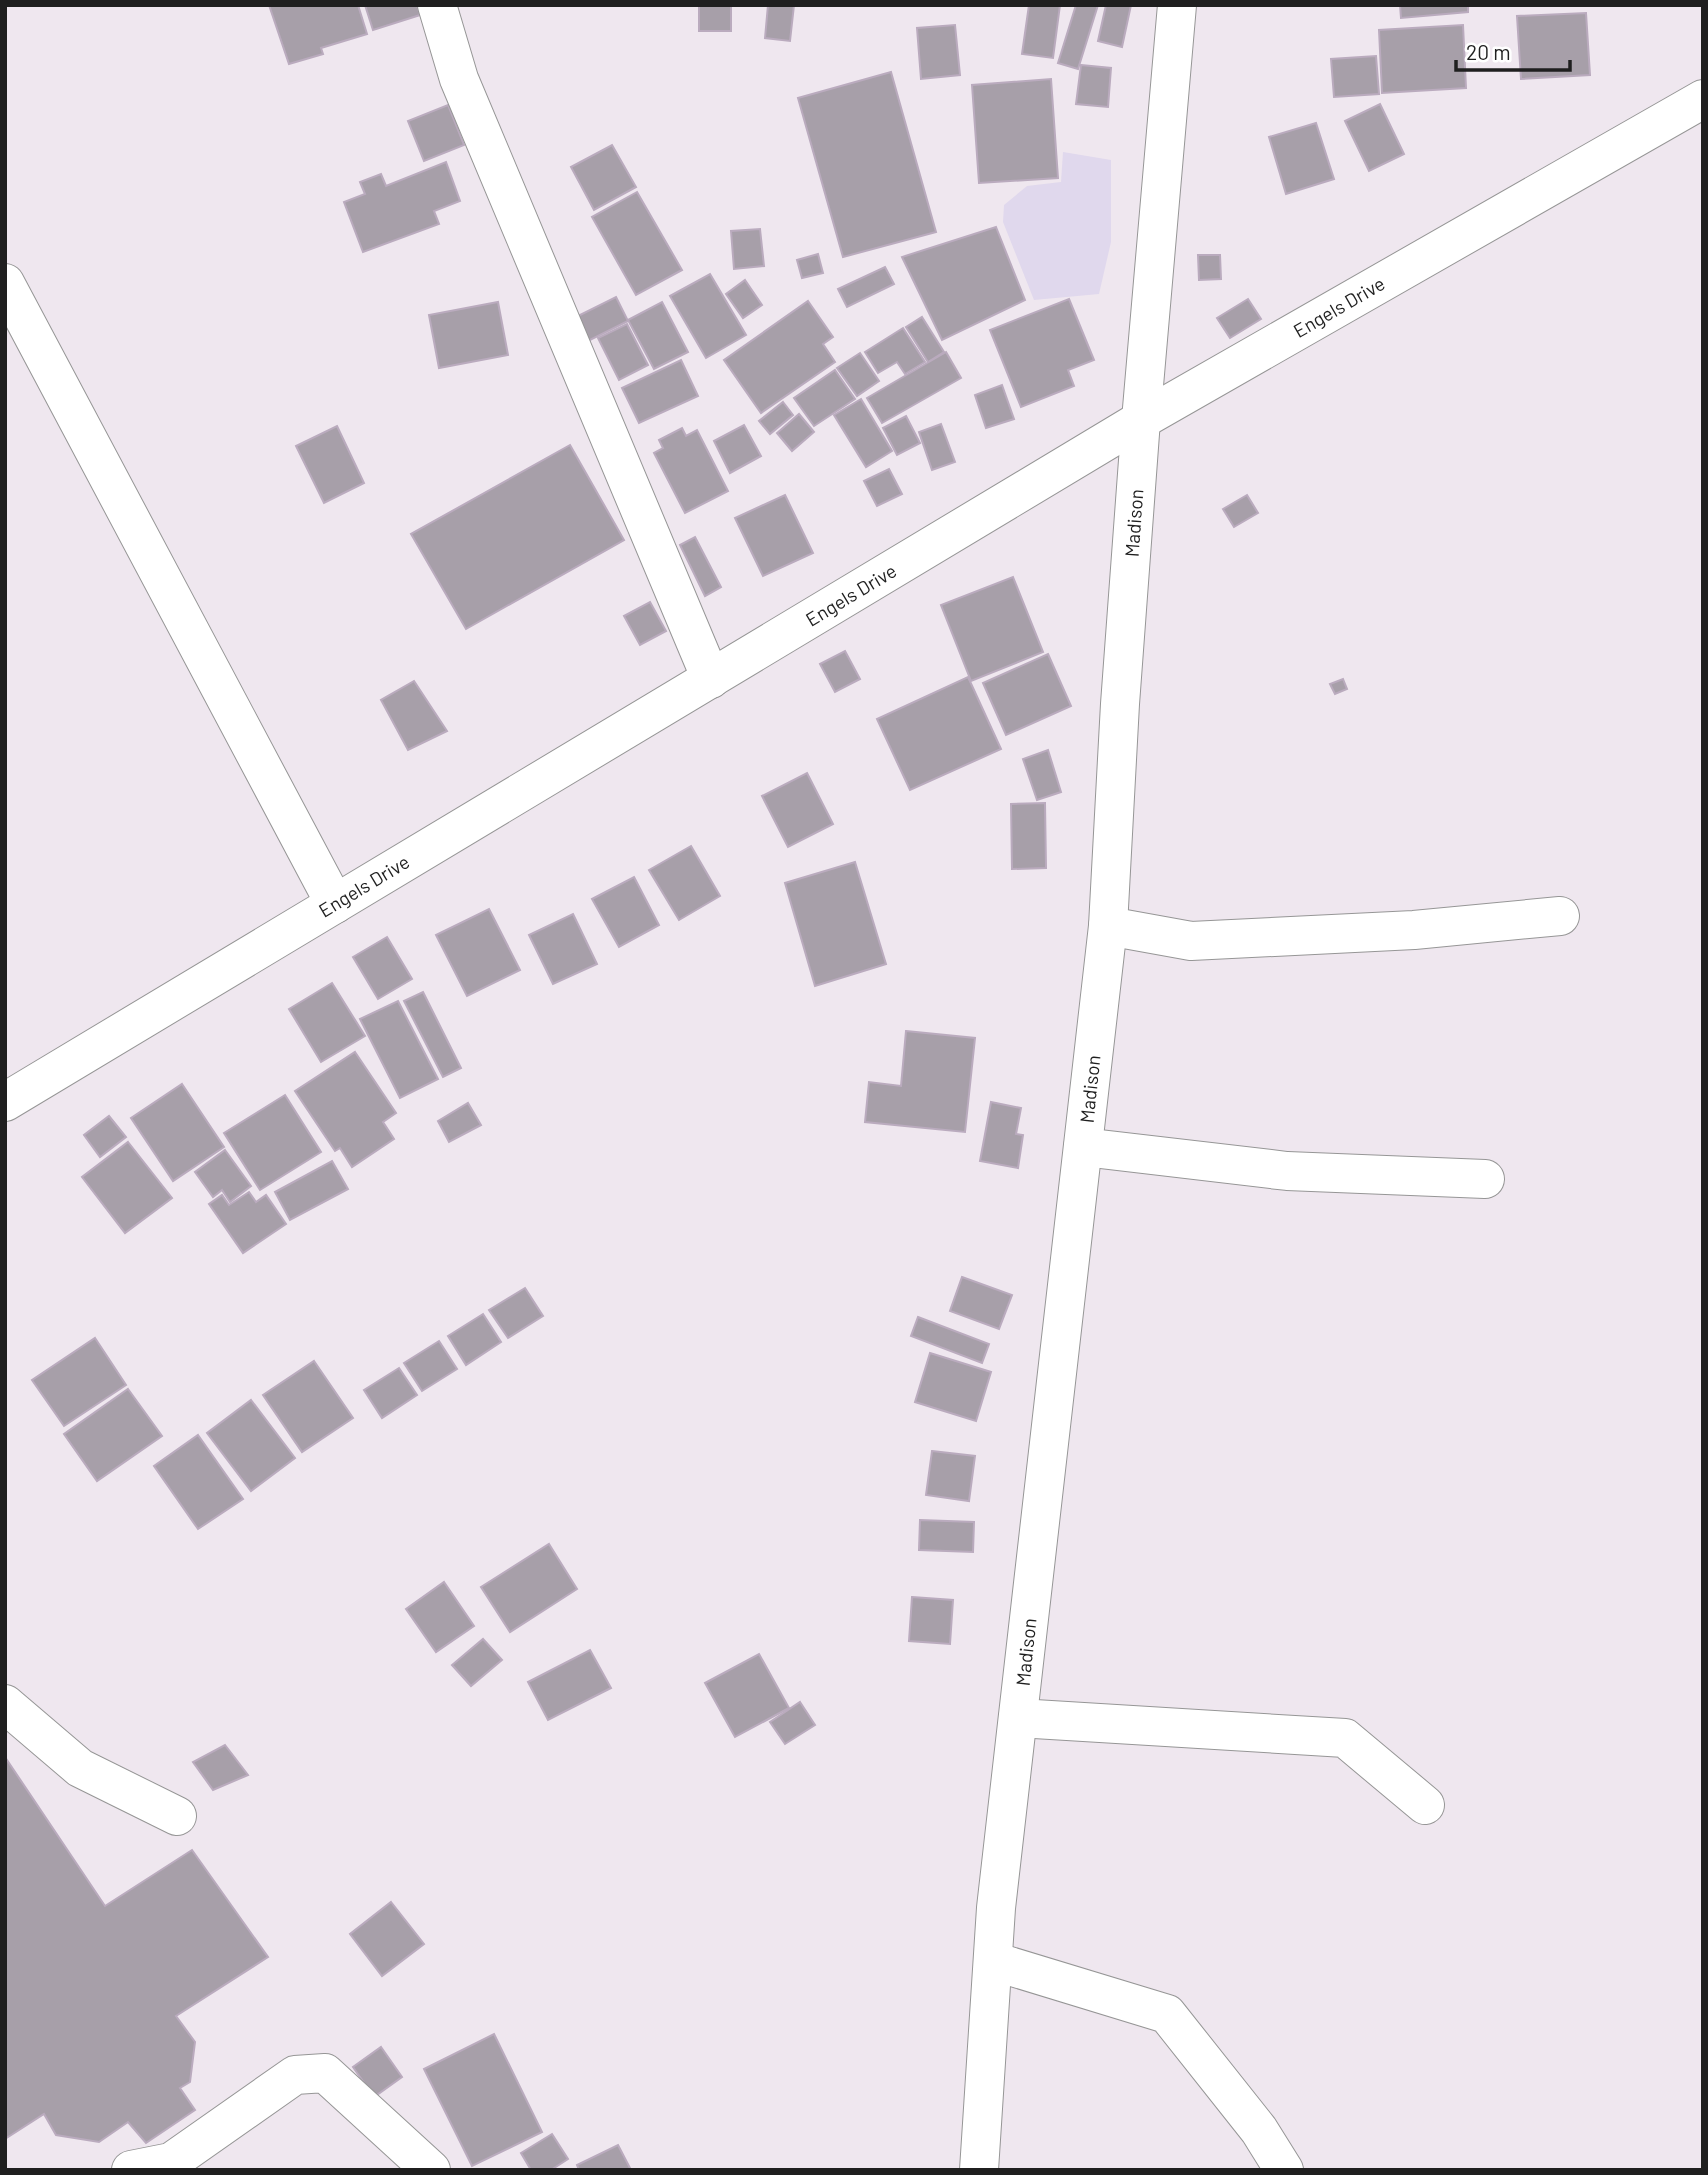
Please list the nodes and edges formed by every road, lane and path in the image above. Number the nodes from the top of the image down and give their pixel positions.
1 (437, 5) edge
2 (1177, 5) edge
3 (1703, 99) edge
4 (5, 284) edge
5 (1141, 420) junction
6 (711, 679) junction
7 (335, 904) junction
8 (1560, 916) dead end
9 (1108, 926) junction
10 (5, 1102) edge
11 (1083, 1147) junction
12 (1485, 1179) dead end
13 (5, 1704) edge
14 (1018, 1718) junction
15 (1425, 1805) dead end
16 (177, 1816) dead end
17 (993, 1961) junction
18 (131, 2170) edge
19 (431, 2170) edge
20 (979, 2170) edge
21 (1284, 2170) edge

1 - 6 street
2 - 5 street, Madison
3 - 5 street, Engels Drive
4 - 7 street
5 - 6 street, Engels Drive
5 - 9 street, Madison
6 - 7 street, Engels Drive
7 - 10 street, Engels Drive
8 - 9 street
9 - 11 street, Madison
11 - 12 street
11 - 14 street, Madison
13 - 16 street
14 - 15 street
14 - 17 street, Madison
17 - 20 street, Madison
17 - 21 street
18 - 19 street

